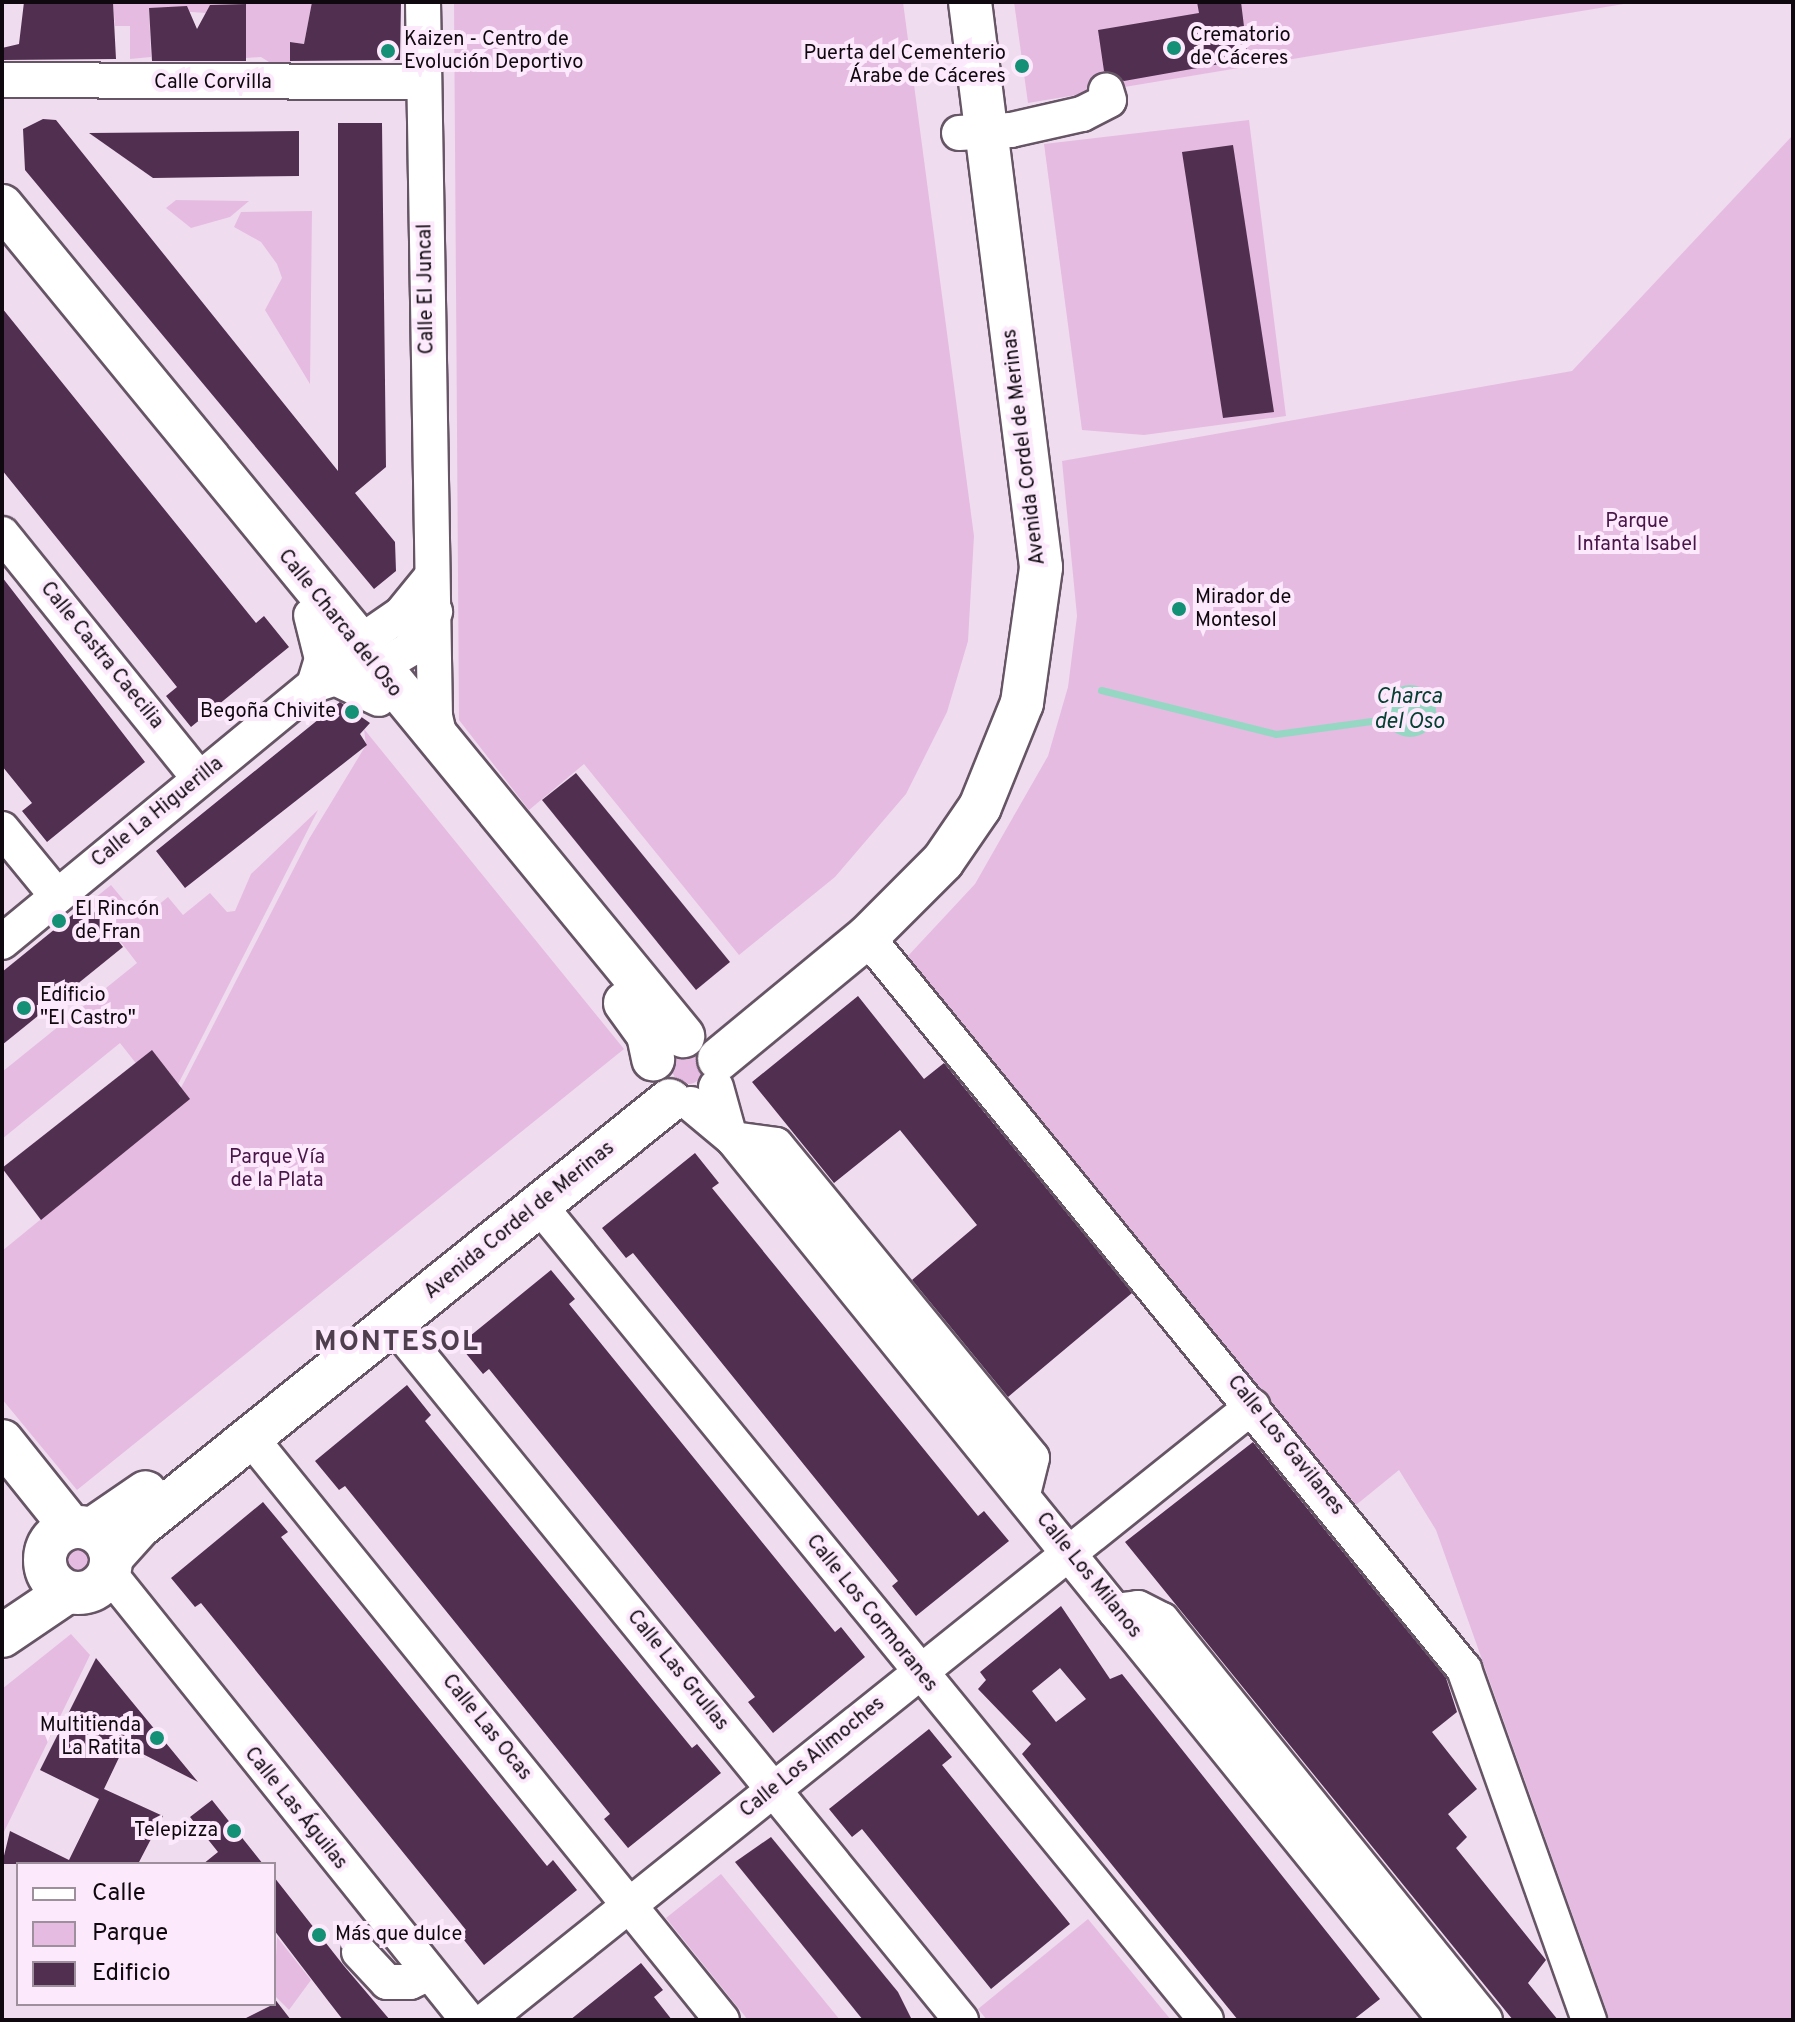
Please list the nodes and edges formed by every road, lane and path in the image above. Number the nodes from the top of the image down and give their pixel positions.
1 (423, 2) edge
2 (942, 2) edge
3 (970, 2) edge
4 (2, 80) edge
5 (424, 82) junction
6 (1106, 90) dead end
7 (973, 133) junction
8 (3, 226) edge
9 (2, 534) edge
10 (432, 576) junction
11 (314, 606) junction
12 (435, 612) junction
13 (401, 614) junction
14 (349, 672) junction
15 (445, 753) junction
16 (199, 778) junction
17 (2, 829) edge
18 (57, 896) junction
19 (867, 937) junction
20 (2, 942) edge
21 (686, 1070) junction
22 (539, 1205) junction
23 (393, 1323) junction
24 (1253, 1406) junction
25 (250, 1437) junction
26 (2, 1441) edge
27 (2, 1485) edge
28 (1069, 1553) junction
29 (84, 1564) junction
30 (2, 1604) edge
31 (1115, 1611) junction
32 (2, 1636) edge
33 (919, 1673) junction
34 (774, 1790) junction
35 (630, 1906) junction
36 (359, 1952) dead end
37 (429, 1973) junction
38 (1431, 2015) edge
39 (468, 2020) edge
40 (486, 2020) edge
41 (722, 2020) edge
42 (961, 2020) edge
43 (1206, 2020) edge
44 (1485, 2020) edge
45 (1589, 2020) edge

1 - 5 street, Calle El Juncal
2 - 7 main road, Avenida Cordel de Merinas
3 - 7 main road, Avenida Cordel de Merinas
4 - 5 street, Calle Corvilla
5 - 10 street, Calle El Juncal
6 - 7 street
7 - 19 main road, Avenida Cordel de Merinas
7 - 21 main road, Avenida Cordel de Merinas
8 - 11 main road, Calle Charca del Oso
9 - 16 street, Calle Castra Caecilia
10 - 12 street, Calle El Juncal
10 - 13 street
11 - 13 street
11 - 14 main road, Calle Charca del Oso
12 - 14 street
12 - 15 street, Calle El Juncal
13 - 14 street
14 - 15 main road, Calle Charca del Oso
14 - 16 street, Calle La Higuerilla
14 - 21 main road, Calle Charca del Oso
15 - 21 main road, Calle Charca del Oso
16 - 18 street, Calle La Higuerilla
17 - 18 street
18 - 20 street, Calle La Higuerilla
19 - 21 main road, Avenida Cordel de Merinas
19 - 24 street, Calle Los Gavilanes
21 - 22 main road, Avenida Cordel de Merinas
21 - 28 street, Calle Los Milanos
21 - 29 main road, Avenida Cordel de Merinas
22 - 23 main road, Avenida Cordel de Merinas
22 - 33 street, Calle Los Cormoranes
23 - 25 main road, Avenida Cordel de Merinas
23 - 34 street, Calle Las Grullas
24 - 28 street, Calle Los Alimoches
24 - 45 street, Calle Los Gavilanes
25 - 29 main road, Avenida Cordel de Merinas
25 - 35 street, Calle Las Ocas
26 - 29 main road
27 - 29 main road
28 - 31 street, Calle Los Milanos
28 - 33 street, Calle Los Alimoches
29 - 30 main road, Avenida Cordel de Merinas
29 - 32 main road, Avenida Cordel de Merinas
29 - 37 street, Calle Las Águilas
31 - 38 street, Calle Los Milanos
31 - 44 street
33 - 34 street, Calle Los Alimoches
33 - 43 street, Calle Los Cormoranes
34 - 35 street, Calle Los Alimoches
34 - 42 street, Calle Las Grullas
35 - 40 street, Calle Los Alimoches
35 - 41 street, Calle Las Ocas
36 - 37 street
37 - 39 street, Calle Las Águilas

